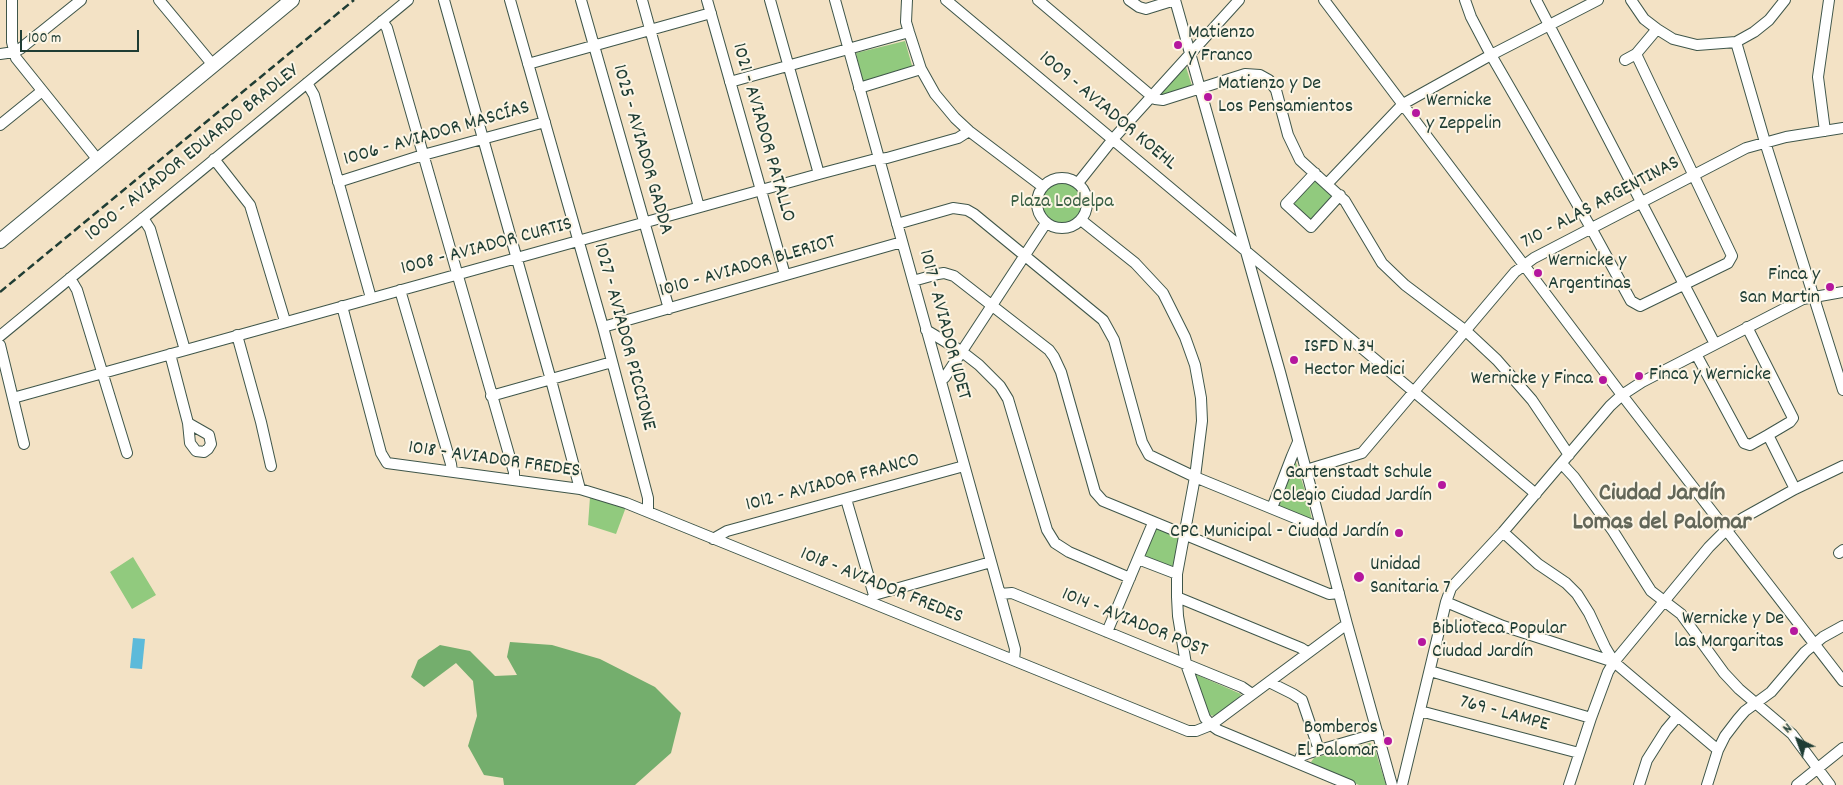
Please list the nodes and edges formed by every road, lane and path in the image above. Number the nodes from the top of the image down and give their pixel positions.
1 (12, 0) edge
2 (81, 0) edge
3 (159, 0) edge
4 (292, 0) edge
5 (408, 0) edge
6 (444, 0) edge
7 (510, 0) edge
8 (580, 0) edge
9 (642, 0) edge
10 (707, 0) edge
11 (770, 0) edge
12 (835, 0) edge
13 (907, 0) edge
14 (946, 0) edge
15 (1038, 0) edge
16 (1129, 0) edge
17 (1175, 0) edge
18 (1239, 0) edge
19 (1324, 0) edge
20 (1465, 0) edge
21 (1536, 0) edge
22 (1598, 0) edge
23 (1631, 0) edge
24 (1785, 0) edge
25 (1830, 0) edge
26 (710, 13) junction
27 (382, 21) junction
28 (1550, 25) junction
29 (1657, 29) junction
30 (650, 30) junction
31 (909, 32) junction
32 (1736, 42) junction
33 (593, 45) junction
34 (848, 49) junction
35 (14, 52) junction
36 (1191, 53) junction
37 (0, 54) edge
38 (1636, 54) junction
39 (1491, 55) junction
40 (1624, 60) dead end
41 (528, 64) junction
42 (212, 65) junction
43 (789, 66) junction
44 (921, 69) junction
45 (730, 82) junction
46 (307, 84) junction
47 (859, 88) junction
48 (1201, 88) junction
49 (42, 91) junction
50 (1152, 97) junction
51 (1403, 104) junction
52 (545, 122) junction
53 (0, 125) edge
54 (1843, 128) edge
55 (969, 131) junction
56 (1825, 131) junction
57 (484, 139) junction
58 (1113, 139) junction
59 (1765, 142) junction
60 (423, 155) junction
61 (214, 159) junction
62 (879, 159) junction
63 (98, 160) junction
64 (1314, 173) junction
65 (819, 174) junction
66 (1694, 174) junction
67 (338, 182) junction
68 (1078, 183) junction
69 (1327, 184) junction
70 (1043, 187) junction
71 (760, 190) junction
72 (1340, 195) junction
73 (1642, 200) junction
74 (698, 207) junction
75 (143, 218) junction
76 (1081, 220) junction
77 (643, 222) junction
78 (1046, 223) junction
79 (897, 224) junction
80 (1591, 228) junction
81 (0, 241) edge
82 (578, 241) junction
83 (902, 242) junction
84 (1246, 251) junction
85 (1024, 254) junction
86 (517, 258) junction
87 (1524, 264) junction
88 (457, 274) junction
89 (785, 275) junction
90 (70, 278) junction
91 (913, 281) junction
92 (1686, 284) junction
93 (400, 290) junction
94 (1843, 292) edge
95 (1813, 296) junction
96 (371, 298) junction
97 (992, 304) junction
98 (342, 306) junction
99 (669, 308) junction
100 (285, 321) junction
101 (603, 327) junction
102 (1748, 327) junction
103 (926, 330) junction
104 (1466, 331) junction
105 (237, 335) junction
106 (0, 336) edge
107 (1715, 344) junction
108 (0, 345) edge
109 (185, 350) junction
110 (961, 351) junction
111 (170, 354) junction
112 (1696, 354) junction
113 (612, 362) junction
114 (102, 373) junction
115 (551, 380) junction
116 (941, 381) junction
117 (1843, 390) edge
118 (1414, 392) junction
119 (1622, 394) junction
120 (492, 396) junction
121 (13, 398) junction
122 (188, 423) dead end
123 (1768, 436) junction
124 (1298, 442) junction
125 (24, 444) dead end
126 (127, 453) dead end
127 (1569, 455) junction
128 (1562, 464) junction
129 (270, 466) dead end
130 (964, 466) junction
131 (1843, 466) edge
132 (1306, 470) junction
133 (452, 471) junction
134 (1195, 477) junction
135 (514, 480) junction
136 (580, 489) junction
137 (1795, 489) junction
138 (1536, 494) junction
139 (846, 499) junction
140 (1272, 508) junction
141 (648, 511) junction
142 (1153, 523) junction
143 (1322, 529) junction
144 (1726, 530) junction
145 (1503, 532) junction
146 (1184, 536) junction
147 (713, 539) junction
148 (1138, 559) junction
149 (991, 562) junction
150 (1177, 574) junction
151 (1130, 578) junction
152 (1338, 593) junction
153 (1000, 594) junction
154 (1177, 597) junction
155 (872, 598) junction
156 (1666, 601) junction
157 (1446, 602) junction
158 (1347, 624) junction
159 (1843, 626) edge
160 (1107, 632) junction
161 (1814, 644) junction
162 (1307, 652) junction
163 (1014, 660) junction
164 (1614, 662) junction
165 (1186, 664) junction
166 (1430, 671) junction
167 (1843, 681) edge
168 (1269, 682) junction
169 (1252, 694) junction
170 (1757, 704) junction
171 (1420, 711) junction
172 (1677, 717) junction
173 (1591, 718) junction
174 (1211, 725) junction
175 (1378, 733) junction
176 (1843, 748) edge
177 (1319, 750) junction
178 (1718, 750) junction
179 (1579, 753) junction
180 (1298, 763) junction
181 (1818, 768) junction
182 (1350, 785) edge
183 (1392, 785) edge
184 (1402, 785) edge
185 (1570, 785) edge
186 (1639, 785) edge
187 (1707, 785) edge
188 (1797, 785) edge
189 (1830, 785) edge

1 - 35 street
2 - 35 street
3 - 42 street
4 - 42 main road
5 - 27 street, 1000 - AVIADOR EDUARDO BRADLEY
6 - 57 street
7 - 41 street, 1027 - AVIADOR PICCIONE
8 - 33 street, 1025 - AVIADOR GADDA
9 - 30 street
10 - 26 street, 1021 - AVIADOR PATALLO
11 - 43 street
12 - 34 street, 1017 - AVIADOR UDET
13 - 31 street
14 - 58 street, 1009 - AVIADOR KOEHL
15 - 50 street
16 - 17 street
17 - 36 street
18 - 36 street
19 - 51 street
20 - 39 street
21 - 28 street
22 - 28 street
23 - 29 street
24 - 32 street
25 - 56 street
26 - 30 street
26 - 45 street, 1021 - AVIADOR PATALLO
27 - 46 street, 1000 - AVIADOR EDUARDO BRADLEY
27 - 60 street
28 - 39 street
28 - 73 street
29 - 32 street
29 - 38 street
30 - 33 street
30 - 74 street
31 - 34 street
31 - 44 street
32 - 59 street
33 - 41 street
33 - 77 street, 1025 - AVIADOR GADDA
34 - 43 street
34 - 47 street, 1017 - AVIADOR UDET
35 - 37 street
35 - 49 street
36 - 48 street
36 - 50 street
38 - 40 street
38 - 66 street
39 - 51 street
39 - 80 street
41 - 52 street, 1027 - AVIADOR PICCIONE
42 - 63 main road
43 - 45 street
43 - 65 street
44 - 47 street
44 - 55 street
45 - 71 street, 1021 - AVIADOR PATALLO
46 - 61 street, 1000 - AVIADOR EDUARDO BRADLEY
46 - 67 street
47 - 62 street, 1017 - AVIADOR UDET
48 - 50 street
48 - 64 street
48 - 84 street
49 - 53 street
49 - 63 street
50 - 58 street
51 - 69 street
51 - 87 street
52 - 57 street, 1006 - AVIADOR MASCÍAS
52 - 82 street, 1027 - AVIADOR PICCIONE
54 - 56 street, 710 - ALAS ARGENTINAS
55 - 62 street, 1008 - AVIADOR CURTIS
55 - 70 street
56 - 59 street, 710 - ALAS ARGENTINAS
57 - 60 street, 1006 - AVIADOR MASCÍAS
57 - 86 street
58 - 68 street
58 - 84 street, 1009 - AVIADOR KOEHL
59 - 66 street, 710 - ALAS ARGENTINAS
59 - 95 street
60 - 67 street, 1006 - AVIADOR MASCÍAS
60 - 88 street
61 - 75 street, 1000 - AVIADOR EDUARDO BRADLEY
61 - 100 street
62 - 65 street, 1008 - AVIADOR CURTIS
62 - 79 street, 1017 - AVIADOR UDET
63 - 81 main road
64 - 69 street
64 - 72 street
65 - 71 street, 1008 - AVIADOR CURTIS
66 - 73 street, 710 - ALAS ARGENTINAS
66 - 92 street
67 - 96 street
68 - 70 street
68 - 76 street
69 - 72 street
70 - 78 street
71 - 74 street, 1008 - AVIADOR CURTIS
71 - 89 street, 1021 - AVIADOR PATALLO
72 - 104 street
73 - 80 street, 710 - ALAS ARGENTINAS
73 - 92 street
74 - 77 street, 1008 - AVIADOR CURTIS
75 - 90 street, 1000 - AVIADOR EDUARDO BRADLEY
75 - 109 street
76 - 78 street
76 - 134 street
77 - 82 street, 1008 - AVIADOR CURTIS
77 - 99 street, 1025 - AVIADOR GADDA
78 - 85 street
79 - 83 street, 1017 - AVIADOR UDET
79 - 85 street
80 - 87 street, 710 - ALAS ARGENTINAS
80 - 92 street
82 - 86 street, 1008 - AVIADOR CURTIS
82 - 101 street, 1027 - AVIADOR PICCIONE
83 - 89 street, 1010 - AVIADOR BLERIOT
83 - 91 street, 1017 - AVIADOR UDET
84 - 118 street, 1009 - AVIADOR KOEHL
84 - 124 street
85 - 97 street
85 - 134 street
86 - 88 street, 1008 - AVIADOR CURTIS
86 - 115 street
87 - 104 street, 710 - ALAS ARGENTINAS
87 - 119 street
88 - 93 street, 1008 - AVIADOR CURTIS
88 - 120 street
89 - 99 street, 1010 - AVIADOR BLERIOT
90 - 106 street, 1000 - AVIADOR EDUARDO BRADLEY
90 - 114 street
91 - 97 street
91 - 103 street, 1017 - AVIADOR UDET
92 - 107 street
93 - 96 street, 1008 - AVIADOR CURTIS
93 - 133 street
94 - 95 street
95 - 102 street
95 - 117 street
96 - 98 street, 1008 - AVIADOR CURTIS
97 - 110 street
97 - 142 street
98 - 100 street, 1008 - AVIADOR CURTIS
98 - 133 street, 1018 - AVIADOR FREDES
99 - 101 street, 1010 - AVIADOR BLERIOT
100 - 105 street, 1008 - AVIADOR CURTIS
101 - 113 street, 1027 - AVIADOR PICCIONE
102 - 107 street
102 - 123 street
103 - 110 street
103 - 116 street, 1017 - AVIADOR UDET
104 - 118 street, 710 - ALAS ARGENTINAS
104 - 127 street
105 - 109 street, 1008 - AVIADOR CURTIS
105 - 129 street
107 - 112 street
108 - 121 street
109 - 111 street, 1008 - AVIADOR CURTIS
110 - 116 street
110 - 151 street
111 - 114 street, 1008 - AVIADOR CURTIS
111 - 122 street
112 - 119 street
112 - 123 street
113 - 115 street
113 - 141 street, 1027 - AVIADOR PICCIONE
114 - 121 street, 1008 - AVIADOR CURTIS
114 - 126 street
115 - 120 street
115 - 136 street
116 - 130 street, 1017 - AVIADOR UDET
118 - 132 street, 710 - ALAS ARGENTINAS
118 - 138 street, 1009 - AVIADOR KOEHL
119 - 127 street
119 - 144 street
120 - 135 street
121 - 125 street
123 - 137 street
124 - 132 street
124 - 140 street
127 - 128 street
128 - 138 street
128 - 156 street
130 - 139 street, 1012 - AVIADOR FRANCO
130 - 149 street, 1017 - AVIADOR UDET
131 - 137 street
132 - 143 street
133 - 135 street, 1018 - AVIADOR FREDES
134 - 140 street
134 - 146 street
135 - 136 street, 1018 - AVIADOR FREDES
136 - 141 street, 1018 - AVIADOR FREDES
137 - 144 street
138 - 145 street
139 - 147 street, 1012 - AVIADOR FRANCO
139 - 155 street
140 - 143 street
141 - 147 street, 1018 - AVIADOR FREDES
142 - 146 street
142 - 148 street
143 - 152 street
144 - 156 street
144 - 161 street
145 - 157 street
145 - 164 street
146 - 150 street
146 - 152 street
147 - 155 street, 1018 - AVIADOR FREDES
148 - 150 street
148 - 151 street
149 - 153 street, 1017 - AVIADOR UDET
149 - 155 street
150 - 154 street
151 - 160 street
152 - 158 street
153 - 160 street, 1014 - AVIADOR POST
153 - 163 street, 1017 - AVIADOR UDET
154 - 162 street
154 - 165 street
155 - 163 street, 1018 - AVIADOR FREDES
156 - 164 street
156 - 170 street
157 - 164 street
157 - 166 street
158 - 162 street
158 - 175 street
159 - 161 street
160 - 165 street, 1014 - AVIADOR POST
161 - 167 street
161 - 170 street
162 - 168 street
163 - 174 street, 1018 - AVIADOR FREDES
164 - 172 street
164 - 173 street
165 - 169 street, 1014 - AVIADOR POST
165 - 174 street
166 - 171 street
166 - 173 street
168 - 169 street
168 - 177 street
169 - 174 street
170 - 178 street
170 - 181 street
171 - 179 street, 769 - LAMPE
171 - 184 street
172 - 178 street
172 - 186 street
173 - 179 street
174 - 180 street
175 - 177 street
175 - 183 street
176 - 181 street
177 - 180 street
178 - 187 street
179 - 185 street
180 - 182 street
181 - 188 street
181 - 189 street

